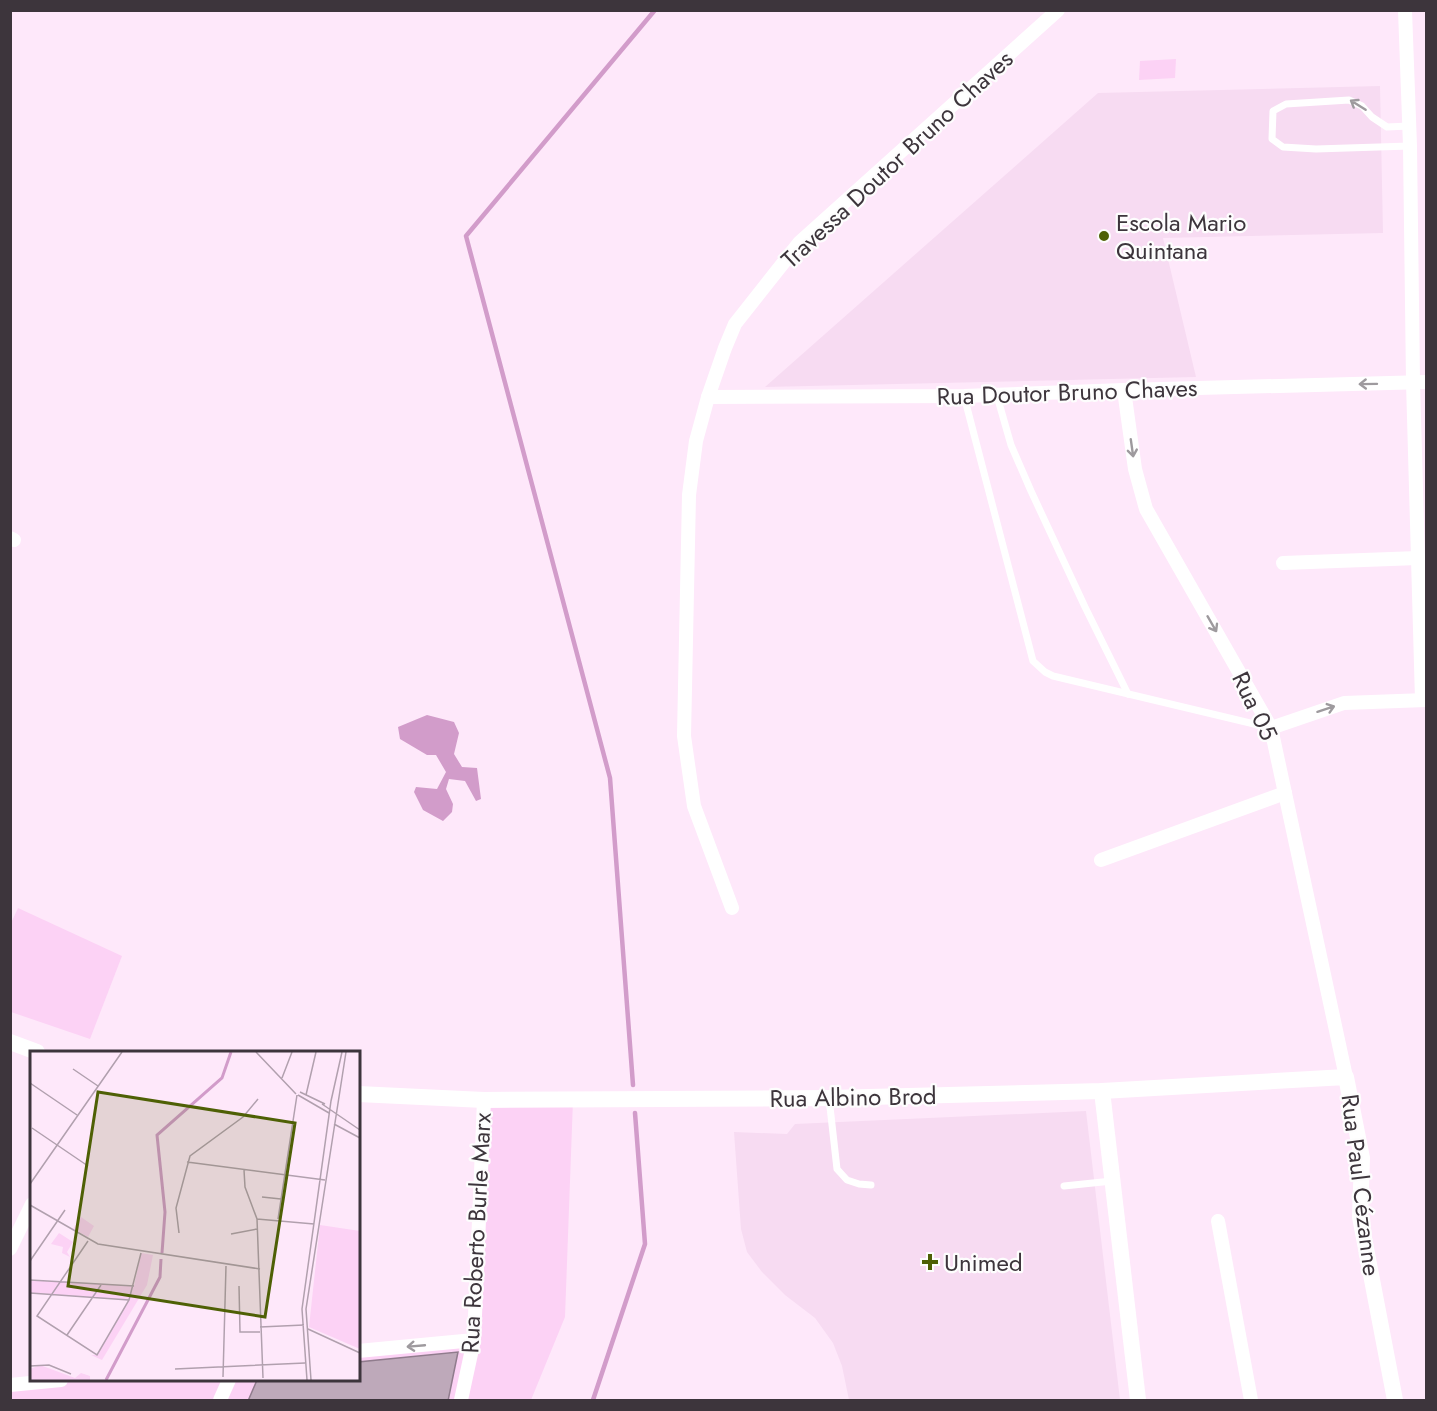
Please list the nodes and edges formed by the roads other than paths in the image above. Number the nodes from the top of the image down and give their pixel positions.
1 (1058, 10) edge
2 (1405, 10) edge
3 (1409, 126) junction
4 (1410, 146) junction
5 (1420, 382) edge
6 (1124, 390) junction
7 (964, 396) junction
8 (997, 396) junction
9 (708, 397) junction
10 (1418, 558) junction
11 (1283, 563) dead end
12 (1128, 694) junction
13 (1424, 700) edge
14 (1271, 728) junction
15 (1285, 793) junction
16 (1101, 860) dead end
17 (732, 908) dead end
18 (10, 1042) edge
19 (33, 1051) edge
20 (1346, 1077) junction
21 (1102, 1091) junction
22 (360, 1094) edge
23 (830, 1098) junction
24 (484, 1100) junction
25 (1112, 1180) junction
26 (871, 1185) dead end
27 (1064, 1186) dead end
28 (30, 1208) edge
29 (1218, 1221) dead end
30 (10, 1249) edge
31 (474, 1340) junction
32 (360, 1351) edge
33 (48, 1381) edge
34 (229, 1381) edge
35 (10, 1384) edge
36 (220, 1401) edge
37 (461, 1401) edge
38 (1138, 1401) edge
39 (1251, 1401) edge
40 (1395, 1401) edge

1 - 9 street, Travessa Doutor Bruno Chaves
2 - 3 street
3 - 4 street
3 -> 4 lane
4 - 5 street
5 -> 6 street, Rua Doutor Bruno Chaves
5 - 10 street
6 - 8 street, Rua Doutor Bruno Chaves
6 -> 14 street, Rua 05
7 - 8 street, Rua Doutor Bruno Chaves
7 - 9 street, Rua Doutor Bruno Chaves
7 - 12 lane
8 - 12 lane
9 - 17 street, Travessa Doutor Bruno Chaves
10 - 11 street
10 - 13 street
12 - 14 lane
14 -> 13 street
14 - 15 street, Rua 05
15 - 16 street
15 - 20 street, Rua 05
18 - 19 street
20 - 21 street, Rua Albino Brod
20 - 40 street, Rua Paul Cézanne
21 - 23 street, Rua Albino Brod
21 - 25 street
22 - 24 street, Rua Albino Brod
23 - 24 street, Rua Albino Brod
23 - 26 lane
24 - 31 street, Rua Roberto Burle Marx
25 - 27 lane
25 - 38 street
28 - 30 street
29 - 39 street
31 -> 32 street
31 - 37 street, Rua Roberto Burle Marx
33 - 35 street
34 - 36 street

